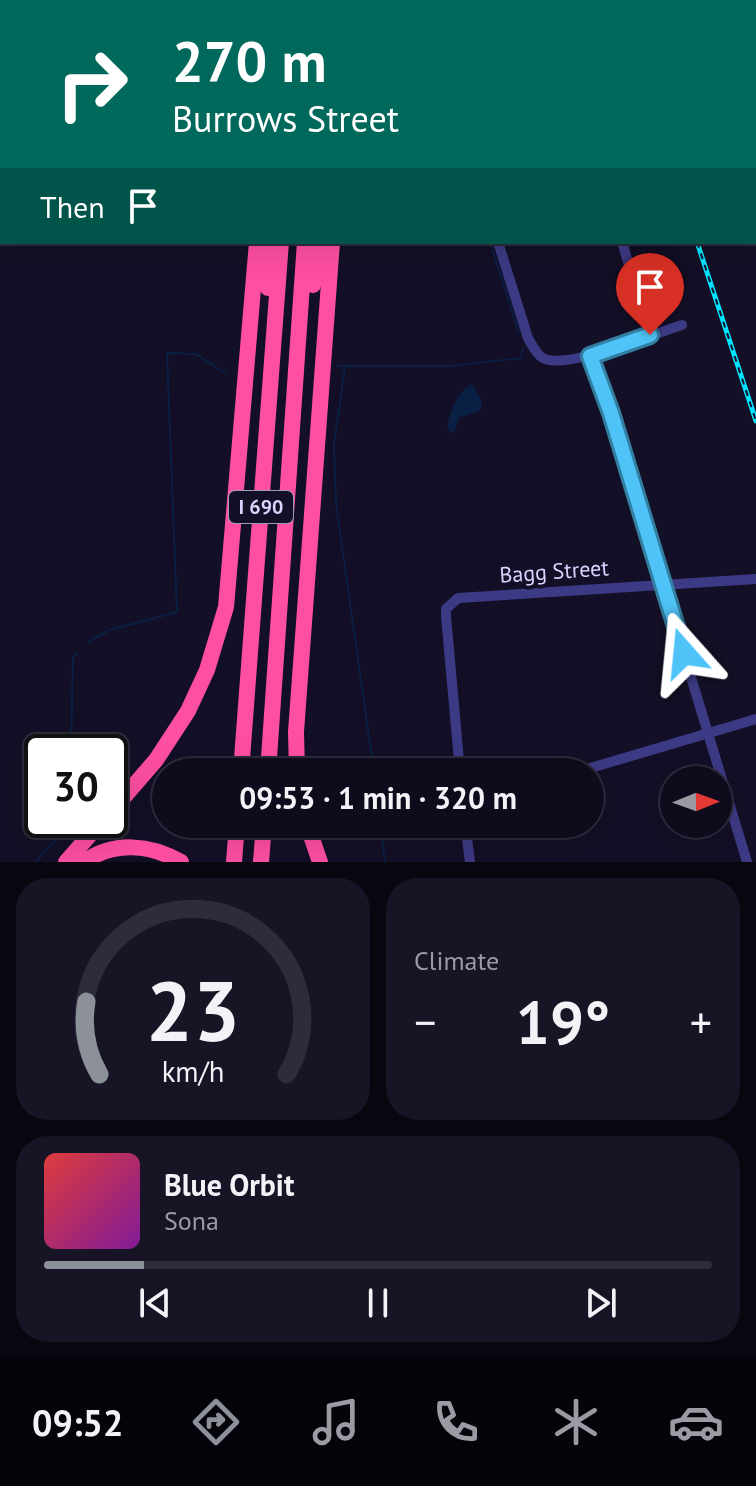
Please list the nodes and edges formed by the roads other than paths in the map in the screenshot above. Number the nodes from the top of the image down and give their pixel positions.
1 (257, 244) edge
2 (268, 244) edge
3 (281, 244) edge
4 (305, 244) edge
5 (318, 244) edge
6 (332, 244) edge
7 (499, 244) edge
8 (623, 244) edge
9 (682, 325) dead end
10 (650, 335) junction
11 (590, 356) junction
12 (271, 372) junction
13 (289, 493) junction
14 (756, 579) edge
15 (662, 583) junction
16 (756, 719) edge
17 (709, 734) junction
18 (242, 758) edge
19 (269, 758) edge
20 (297, 758) edge
21 (459, 758) edge
22 (604, 764) edge
23 (128, 792) edge
24 (87, 838) edge
25 (236, 838) edge
26 (263, 838) edge
27 (312, 838) edge
28 (467, 838) edge
29 (66, 862) edge
30 (84, 862) edge
31 (181, 862) edge
32 (234, 862) edge
33 (261, 862) edge
34 (320, 862) edge
35 (470, 862) edge
36 (747, 862) edge

1 - 23 highway
2 - 12 highway
3 - 12 highway, I 690
4 - 13 highway, I 690
5 - 13 highway
6 - 20 highway
7 - 11 street
8 - 10 street
9 - 10 street
10 - 11 street
11 - 15 street
12 - 18 highway, I 690
13 - 19 highway, I 690
14 - 15 street, Bagg Street
15 - 17 street
15 - 21 street, Bagg Street
16 - 17 street
17 - 22 street
17 - 36 street
24 - 29 highway
25 - 32 highway
26 - 33 highway
27 - 34 highway
28 - 35 street
30 - 31 highway

